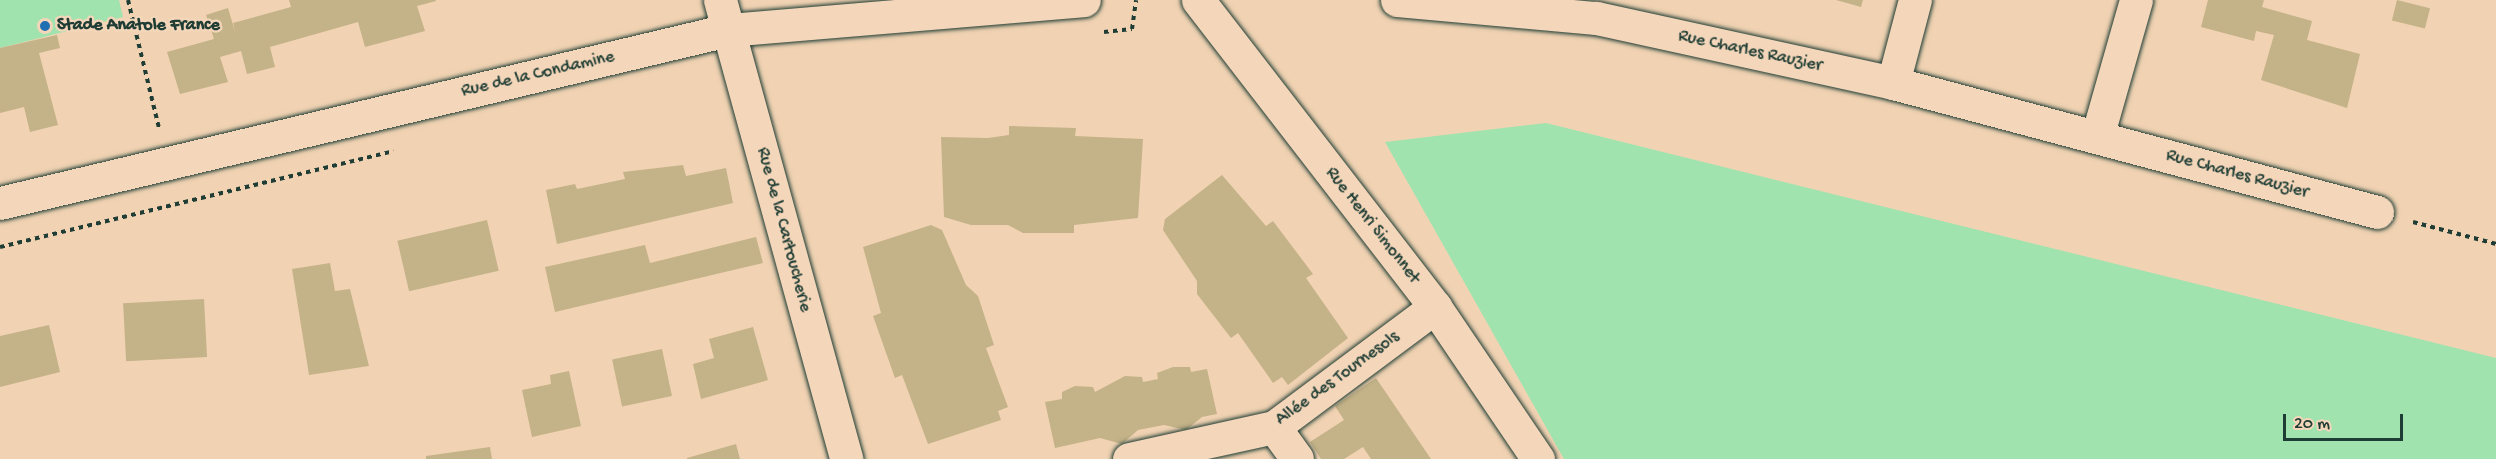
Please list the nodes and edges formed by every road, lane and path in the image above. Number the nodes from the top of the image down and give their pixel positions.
1 (128, 0) edge
2 (1084, 0) edge
3 (1198, 0) edge
4 (1397, 0) edge
5 (1915, 0) edge
6 (2136, 0) edge
7 (724, 15) edge
8 (1893, 83) junction
9 (159, 129) dead end
10 (2097, 137) junction
11 (0, 203) edge
12 (2377, 212) joint
13 (2496, 244) edge
14 (1435, 307) junction
15 (1275, 427) junction
16 (846, 459) edge
17 (1129, 459) edge
18 (1297, 459) edge
19 (1538, 459) edge

1 - 9 path
2 - 7 street, Rue de la Condamine
3 - 14 street, Rue Henri Simonnet
4 - 8 street, Rue Charles Rauzier
5 - 8 street
6 - 10 street
7 - 11 street, Rue de la Condamine
7 - 16 street, Rue de la Cartoucherie
8 - 10 street, Rue Charles Rauzier
10 - 12 street, Rue Charles Rauzier
12 - 13 path
14 - 15 street, Allée des Tournesols
14 - 19 street, Rue Henri Simonnet
15 - 17 street, Allée des Tournesols
15 - 18 street

